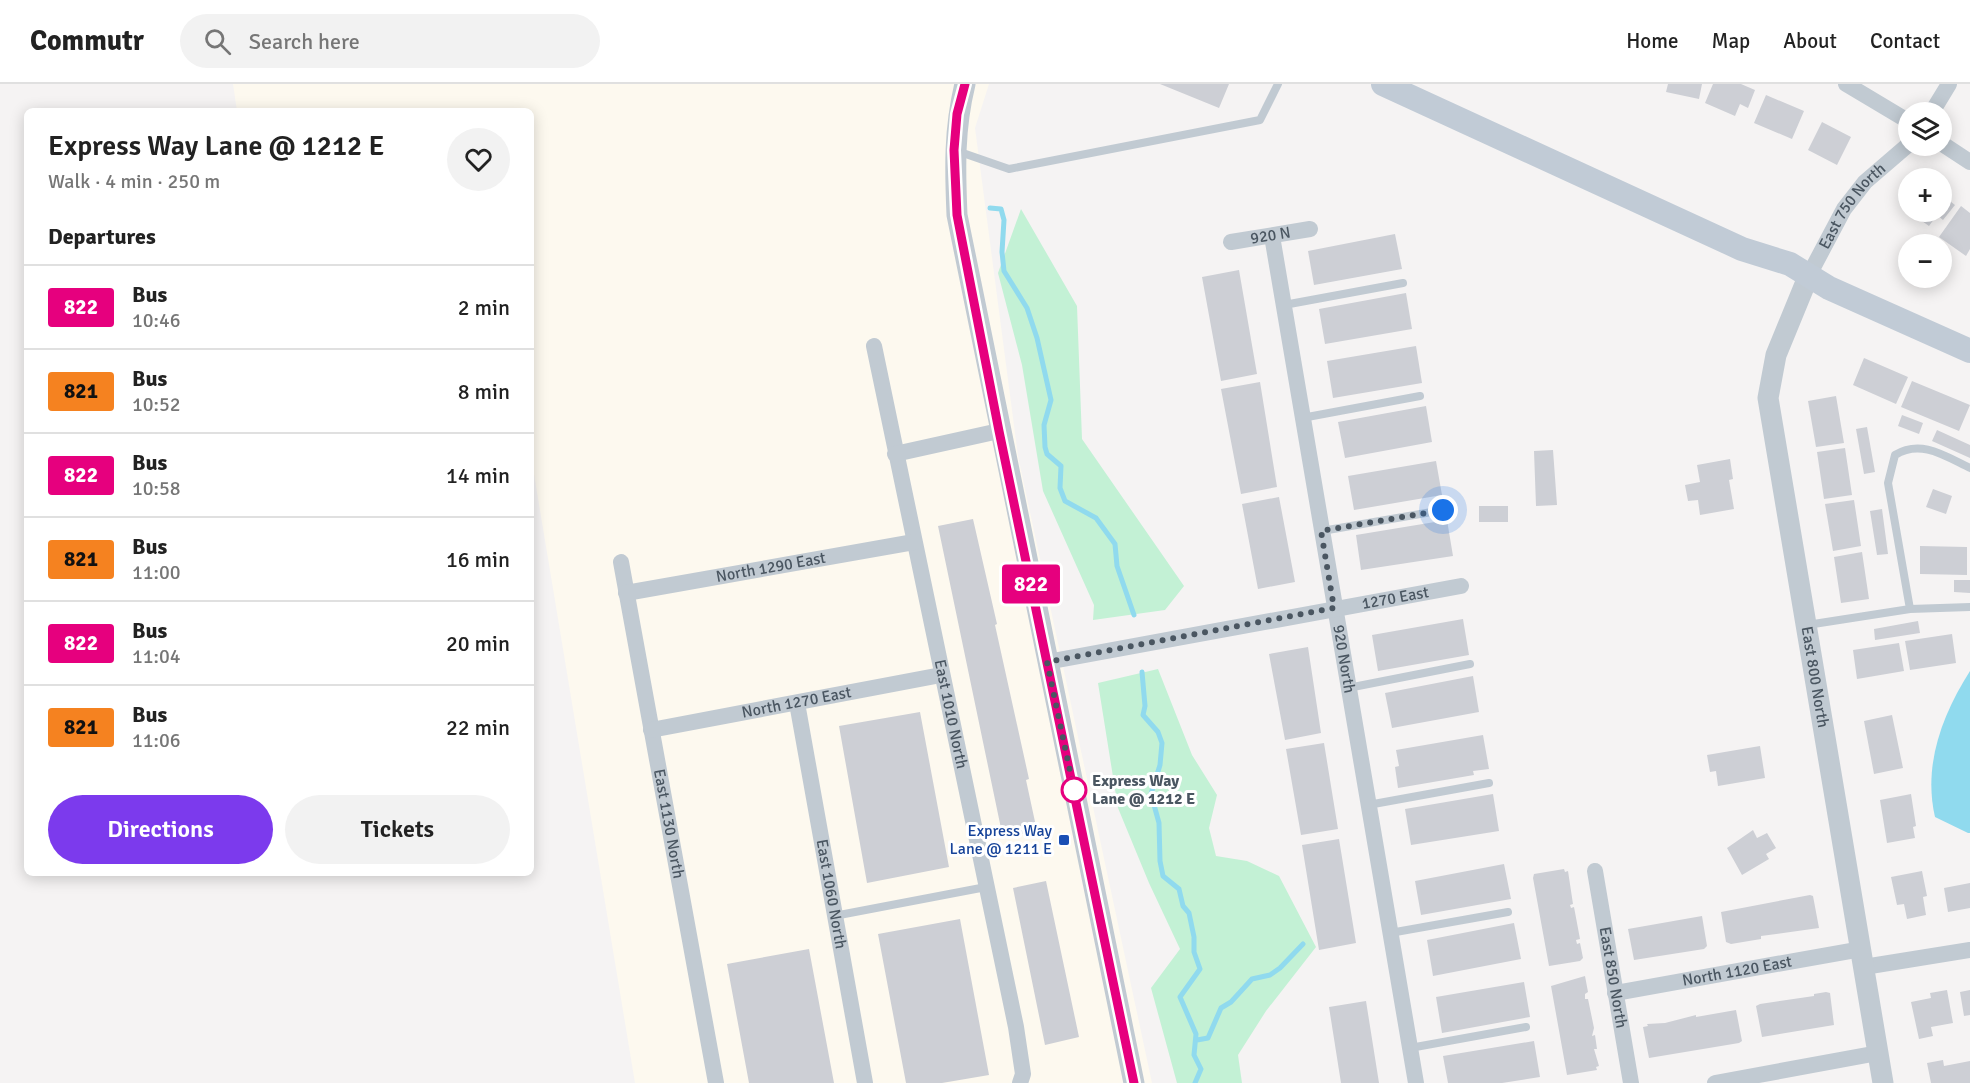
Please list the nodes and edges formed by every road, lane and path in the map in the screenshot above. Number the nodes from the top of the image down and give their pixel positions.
1 (965, 84) edge
2 (1278, 84) edge
3 (1383, 84) edge
4 (1846, 84) edge
5 (1949, 84) edge
6 (1938, 102) edge
7 (1898, 115) edge
8 (954, 150) junction
9 (1952, 150) edge
10 (1898, 154) edge
11 (1970, 162) edge
12 (1310, 229) dead end
13 (1272, 236) junction
14 (1231, 242) dead end
15 (1808, 277) junction
16 (1403, 283) dead end
17 (1284, 305) junction
18 (874, 346) dead end
19 (1970, 351) edge
20 (1420, 396) dead end
21 (1302, 418) junction
22 (999, 431) junction
23 (896, 454) junction
24 (1970, 468) edge
25 (1443, 510) dead end
26 (1321, 531) junction
27 (914, 542) junction
28 (621, 562) dead end
29 (1461, 586) dead end
30 (626, 593) junction
31 (1334, 608) junction
32 (1970, 608) edge
33 (1910, 609) junction
34 (1807, 625) junction
35 (1047, 662) junction
36 (1470, 664) dead end
37 (941, 675) junction
38 (1348, 688) junction
39 (797, 703) junction
40 (651, 730) junction
41 (1489, 783) dead end
42 (1368, 806) junction
43 (1594, 872) dead end
44 (986, 887) junction
45 (1508, 912) dead end
46 (834, 916) junction
47 (1390, 933) junction
48 (1970, 951) edge
49 (1863, 958) junction
50 (1615, 993) junction
51 (1526, 1027) dead end
52 (1410, 1048) junction
53 (1878, 1053) junction
54 (716, 1083) edge
55 (866, 1083) edge
56 (1020, 1083) edge
57 (1134, 1083) edge
58 (1416, 1083) edge
59 (1631, 1083) edge
60 (1715, 1083) edge
61 (1883, 1083) edge

1 - 8 street
2 - 8 lane
3 - 15 main road
4 - 7 street
5 - 6 street
8 - 22 street
9 - 11 street
10 - 15 street, East 750 North
12 - 13 street, 920 N
13 - 14 street, 920 N
13 - 17 street, 920 North
15 - 19 main road
15 - 34 street, East 800 North
16 - 17 lane
17 - 21 street, 920 North
18 - 23 street, East 1010 North
20 - 21 lane
21 - 26 street, 920 North
22 - 23 street
22 - 35 street
23 - 27 street, East 1010 North
24 - 33 lane
25 - 26 lane
26 - 31 street, 920 North
27 - 30 street, North 1290 East
27 - 37 street, East 1010 North
28 - 30 street, East 1130 North
29 - 31 street, 1270 East
30 - 40 street, East 1130 North
31 - 35 street, 1270 East
31 - 38 street, 920 North
32 - 33 lane
33 - 34 lane
34 - 49 street, East 800 North
35 - 57 street
36 - 38 lane
37 - 39 street, North 1270 East
37 - 44 street, East 1010 North
38 - 42 street, 920 North
39 - 40 street, North 1270 East
39 - 46 street, East 1060 North
40 - 54 street, East 1130 North
41 - 42 lane
42 - 47 street, 920 North
43 - 50 street, East 850 North
44 - 46 lane
44 - 56 street, East 1010 North
45 - 47 lane
46 - 55 street, East 1060 North
47 - 52 street, 920 North
48 - 49 street, North 1120 East
49 - 50 street, North 1120 East
49 - 53 street, East 800 North
50 - 59 street, East 850 North
51 - 52 lane
52 - 58 street, 920 North
53 - 60 street
53 - 61 street, East 800 North

